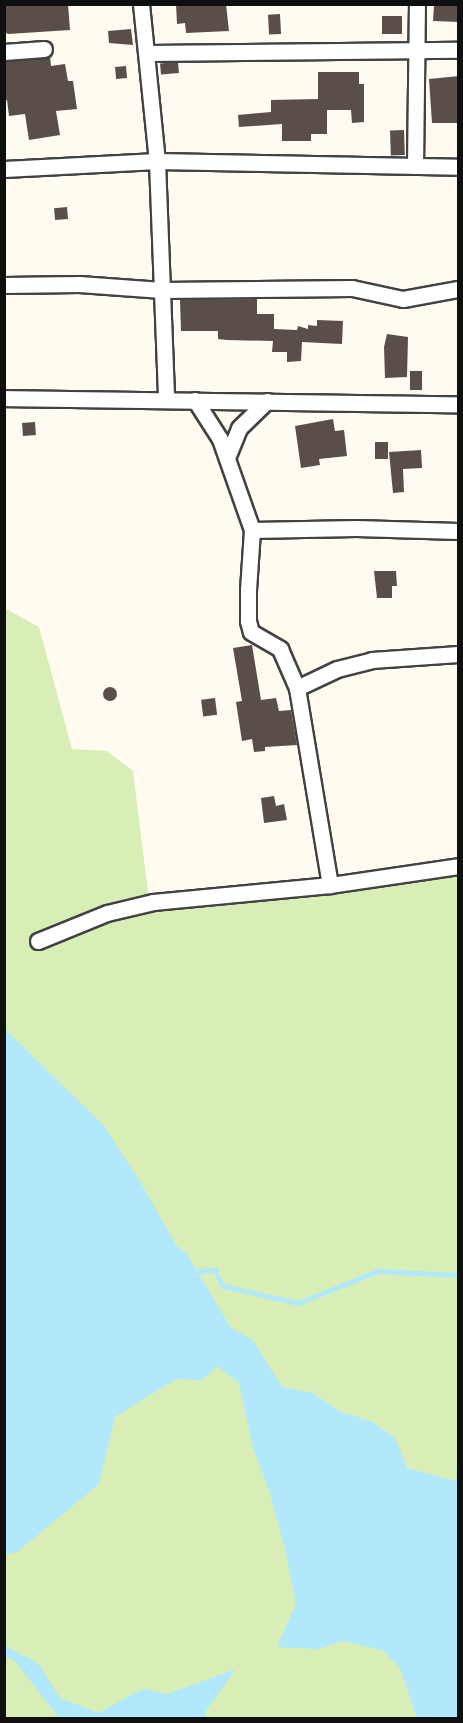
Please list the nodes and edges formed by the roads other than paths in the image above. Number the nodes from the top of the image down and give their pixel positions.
1 (141, 4) edge
2 (417, 4) edge
3 (44, 49) dead end
4 (417, 49) junction
5 (459, 50) edge
6 (4, 52) edge
7 (148, 53) junction
8 (157, 161) junction
9 (415, 166) junction
10 (459, 167) edge
11 (4, 169) edge
12 (4, 285) edge
13 (459, 289) edge
14 (162, 290) junction
15 (4, 398) edge
16 (166, 400) junction
17 (195, 400) junction
18 (267, 401) junction
19 (459, 404) edge
20 (227, 458) junction
21 (252, 530) junction
22 (459, 531) edge
23 (459, 654) edge
24 (297, 688) junction
25 (459, 866) edge
26 (330, 885) junction
27 (38, 941) dead end

1 - 7 street
2 - 4 street
3 - 6 street
4 - 5 street
4 - 7 street
4 - 9 street
7 - 8 street
8 - 9 street
8 - 11 street
8 - 14 street
9 - 10 street
12 - 14 street
13 - 14 street
14 - 16 street
15 - 16 street
16 - 17 street
17 - 18 street
17 - 20 street
18 - 19 street
18 - 20 street
20 - 21 street
21 - 22 street
21 - 24 street
23 - 24 street
24 - 26 street
25 - 26 street
26 - 27 street

